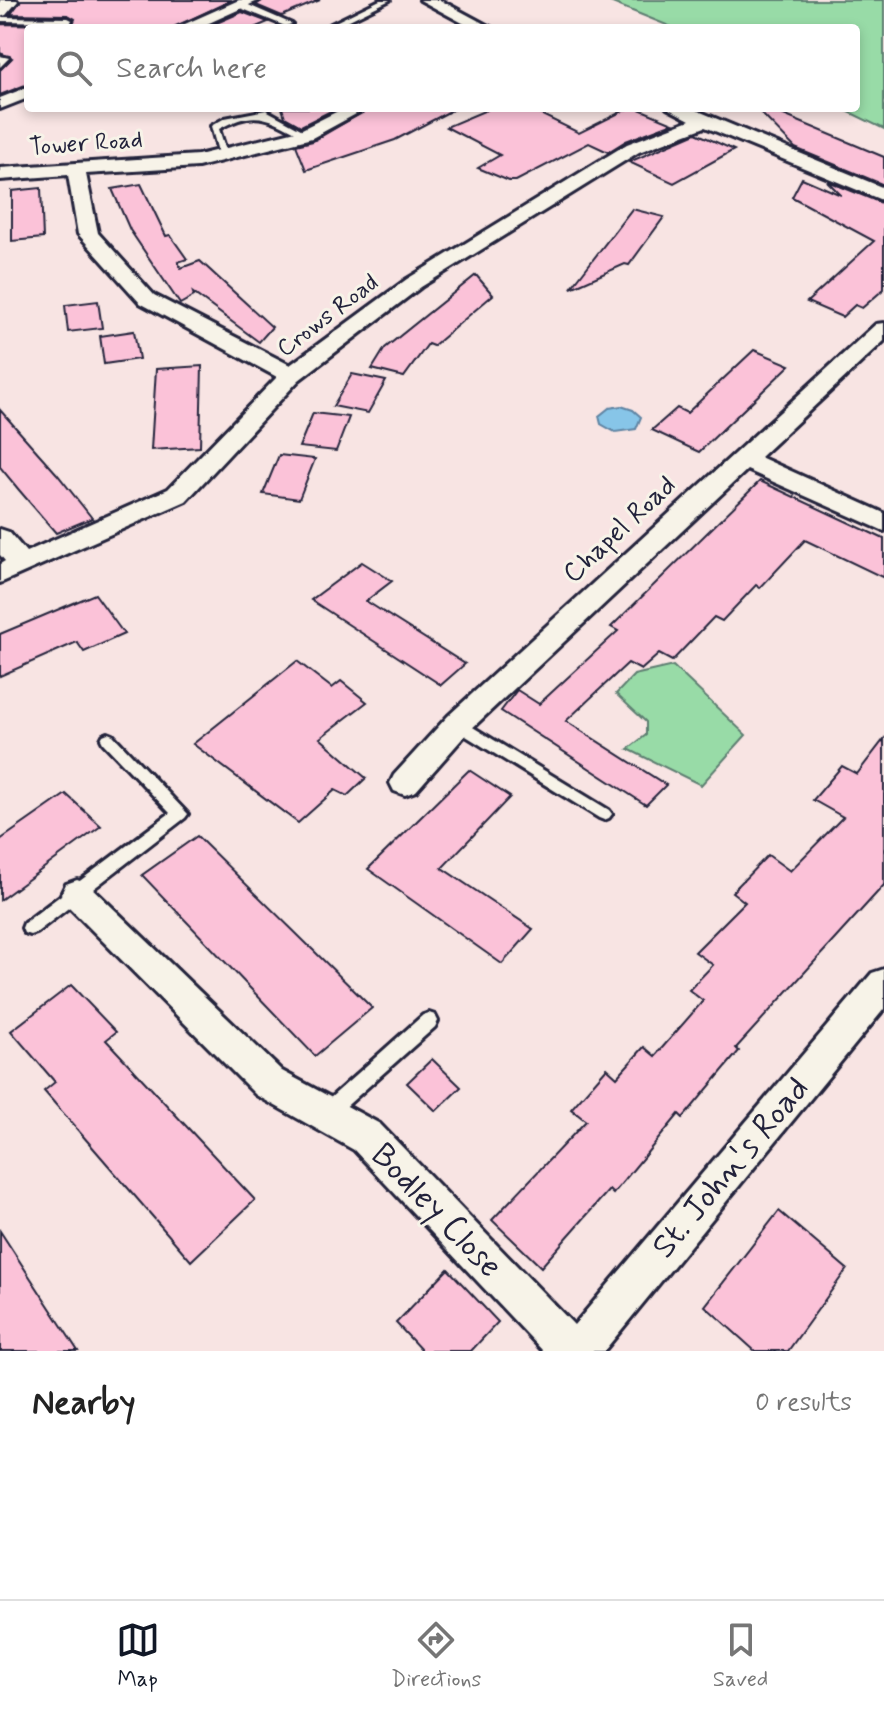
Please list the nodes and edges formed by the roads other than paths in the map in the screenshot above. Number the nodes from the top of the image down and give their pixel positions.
1 (0, 0) edge
2 (10, 0) edge
3 (386, 0) edge
4 (428, 0) edge
5 (247, 2) edge
6 (0, 12) edge
7 (0, 19) edge
8 (69, 22) edge
9 (194, 24) edge
10 (288, 24) dead end
11 (335, 24) edge
12 (476, 24) edge
13 (0, 58) edge
14 (0, 65) edge
15 (24, 94) edge
16 (0, 104) edge
17 (350, 112) edge
18 (686, 112) edge
19 (707, 120) junction
20 (306, 134) junction
21 (223, 157) junction
22 (76, 169) junction
23 (0, 174) edge
24 (884, 195) edge
25 (884, 329) edge
26 (291, 375) junction
27 (744, 459) junction
28 (884, 523) edge
29 (0, 538) edge
30 (11, 569) edge
31 (458, 724) junction
32 (108, 739) dead end
33 (405, 783) dead end
34 (604, 814) dead end
35 (77, 894) junction
36 (30, 928) dead end
37 (884, 984) edge
38 (429, 1021) dead end
39 (324, 1116) junction
40 (571, 1351) edge
41 (578, 1351) edge

1 - 2 street
2 - 6 street
3 - 11 lane
4 - 12 street
5 - 9 street
5 - 10 lane
7 - 8 lane
13 - 14 lane
15 - 16 street
17 - 20 street, Tower Road
18 - 19 street
19 - 24 street
19 - 26 street, Crows Road
20 - 21 street, Tower Road
20 - 21 lane
21 - 22 street, Tower Road
22 - 23 street, Tower Road
22 - 26 street
25 - 27 street, Chapel Road
26 - 30 street, Crows Road
27 - 28 street
27 - 31 street, Chapel Road
29 - 30 street
31 - 33 street, Chapel Road
31 - 34 lane
32 - 35 lane
35 - 36 lane
35 - 39 street, Bodley Close
37 - 41 street, St. John's Road
38 - 39 lane
39 - 40 street, Bodley Close

